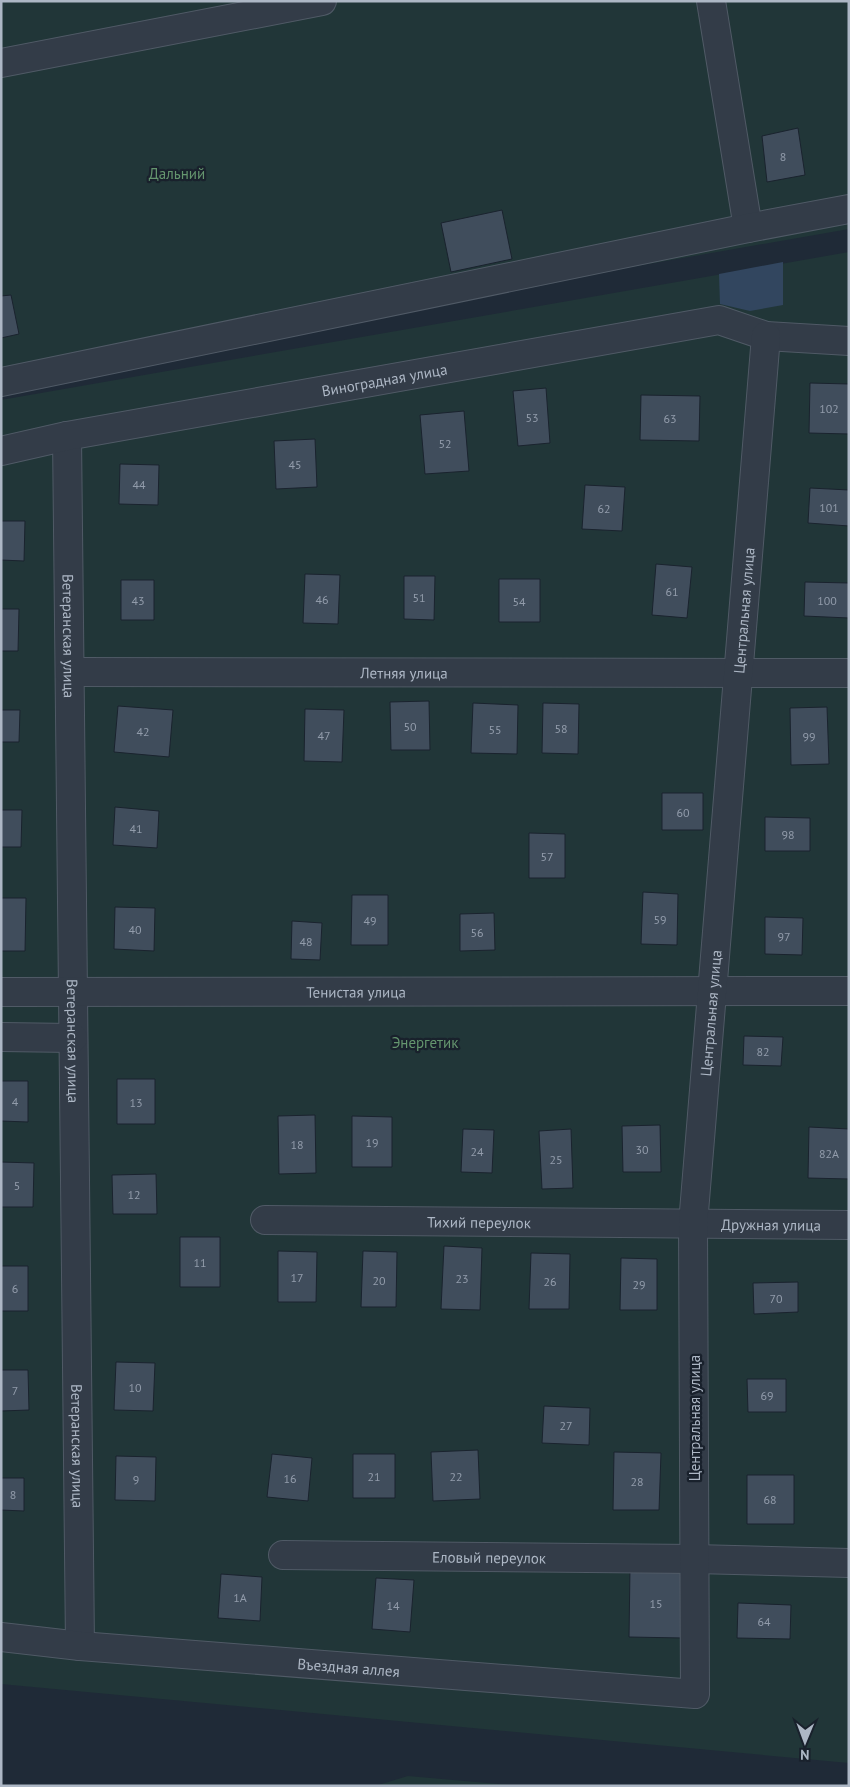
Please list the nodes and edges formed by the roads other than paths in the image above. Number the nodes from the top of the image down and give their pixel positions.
1 (322, 1) edge
2 (711, 1) edge
3 (1, 63) edge
4 (849, 209) edge
5 (748, 228) junction
6 (766, 336) junction
7 (849, 341) edge
8 (1, 382) edge
9 (67, 436) junction
10 (1, 451) edge
11 (737, 671) junction
12 (70, 672) junction
13 (849, 673) edge
14 (710, 990) junction
15 (849, 991) edge
16 (1, 992) edge
17 (73, 993) junction
18 (1, 1037) edge
19 (73, 1038) junction
20 (265, 1220) dead end
21 (693, 1224) junction
22 (849, 1225) edge
23 (282, 1555) dead end
24 (695, 1559) junction
25 (849, 1563) edge
26 (1, 1637) edge
27 (80, 1646) junction
28 (695, 1694) joint

1 - 3 street
2 - 5 street
4 - 5 street
5 - 8 street
6 - 7 street, Виноградная улица
6 - 9 street, Виноградная улица
6 - 11 street, Центральная улица
9 - 10 street, Виноградная улица
9 - 12 street, Ветеранская улица
11 - 12 street, Летняя улица
11 - 13 street, Летняя улица
11 - 14 street, Центральная улица
12 - 17 street, Ветеранская улица
14 - 15 street, Тенистая улица
14 - 17 street, Тенистая улица
14 - 21 street, Центральная улица
16 - 17 street, Тенистая улица
17 - 19 street, Ветеранская улица
18 - 19 street
19 - 27 street, Ветеранская улица
20 - 21 street, Тихий переулок
21 - 22 street, Дружная улица
21 - 24 street, Центральная улица
23 - 24 street, Еловый переулок
24 - 25 street, Еловый переулок
24 - 28 street, Центральная улица
26 - 27 street, Въездная аллея
27 - 28 street, Въездная аллея

